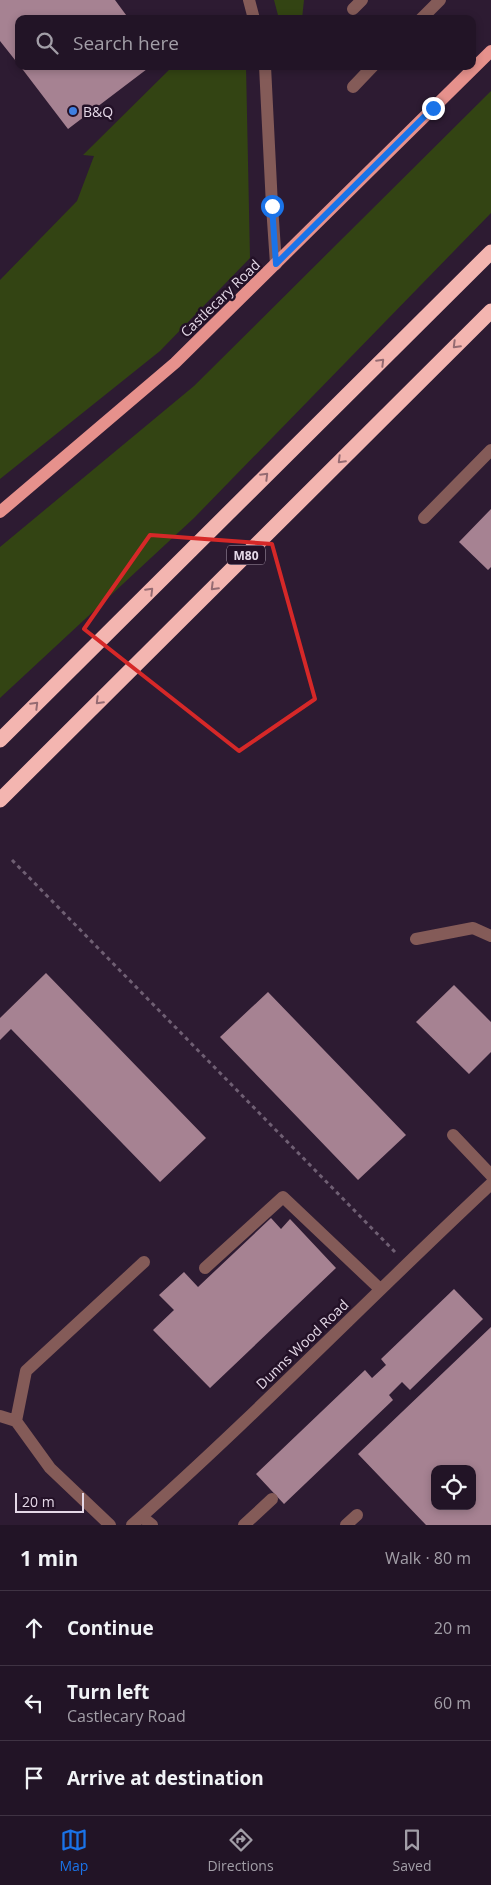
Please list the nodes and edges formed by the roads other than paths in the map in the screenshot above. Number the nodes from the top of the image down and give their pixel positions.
1 (249, 0) edge
2 (440, 0) edge
3 (253, 15) edge
4 (425, 15) edge
5 (491, 51) edge
6 (476, 66) edge
7 (265, 70) edge
8 (369, 70) edge
9 (472, 70) edge
10 (353, 87) dead end
11 (491, 252) edge
12 (276, 264) junction
13 (491, 311) edge
14 (491, 450) edge
15 (0, 512) edge
16 (424, 518) dead end
17 (0, 740) edge
18 (0, 800) edge
19 (491, 936) edge
20 (416, 939) dead end
21 (453, 1135) dead end
22 (491, 1175) edge
23 (491, 1184) edge
24 (144, 1262) dead end
25 (205, 1268) dead end
26 (380, 1289) junction
27 (0, 1416) edge
28 (16, 1421) junction
29 (272, 1499) dead end
30 (357, 1515) dead end
31 (142, 1522) edge
32 (110, 1525) edge
33 (244, 1525) edge
34 (346, 1525) edge

1 - 3 street
2 - 4 street
5 - 6 main road, Castlecary Road
7 - 12 street
8 - 10 street
9 - 12 main road, Castlecary Road
17 -> 11 highway
12 - 15 main road, Castlecary Road
13 -> 18 highway, M80
14 - 16 street
19 - 20 street
21 - 22 street
23 - 26 street, Dunns Wood Road
24 - 28 street
25 - 26 street
26 - 31 street, Dunns Wood Road
27 - 28 street
28 - 32 street
29 - 33 street
30 - 34 street

